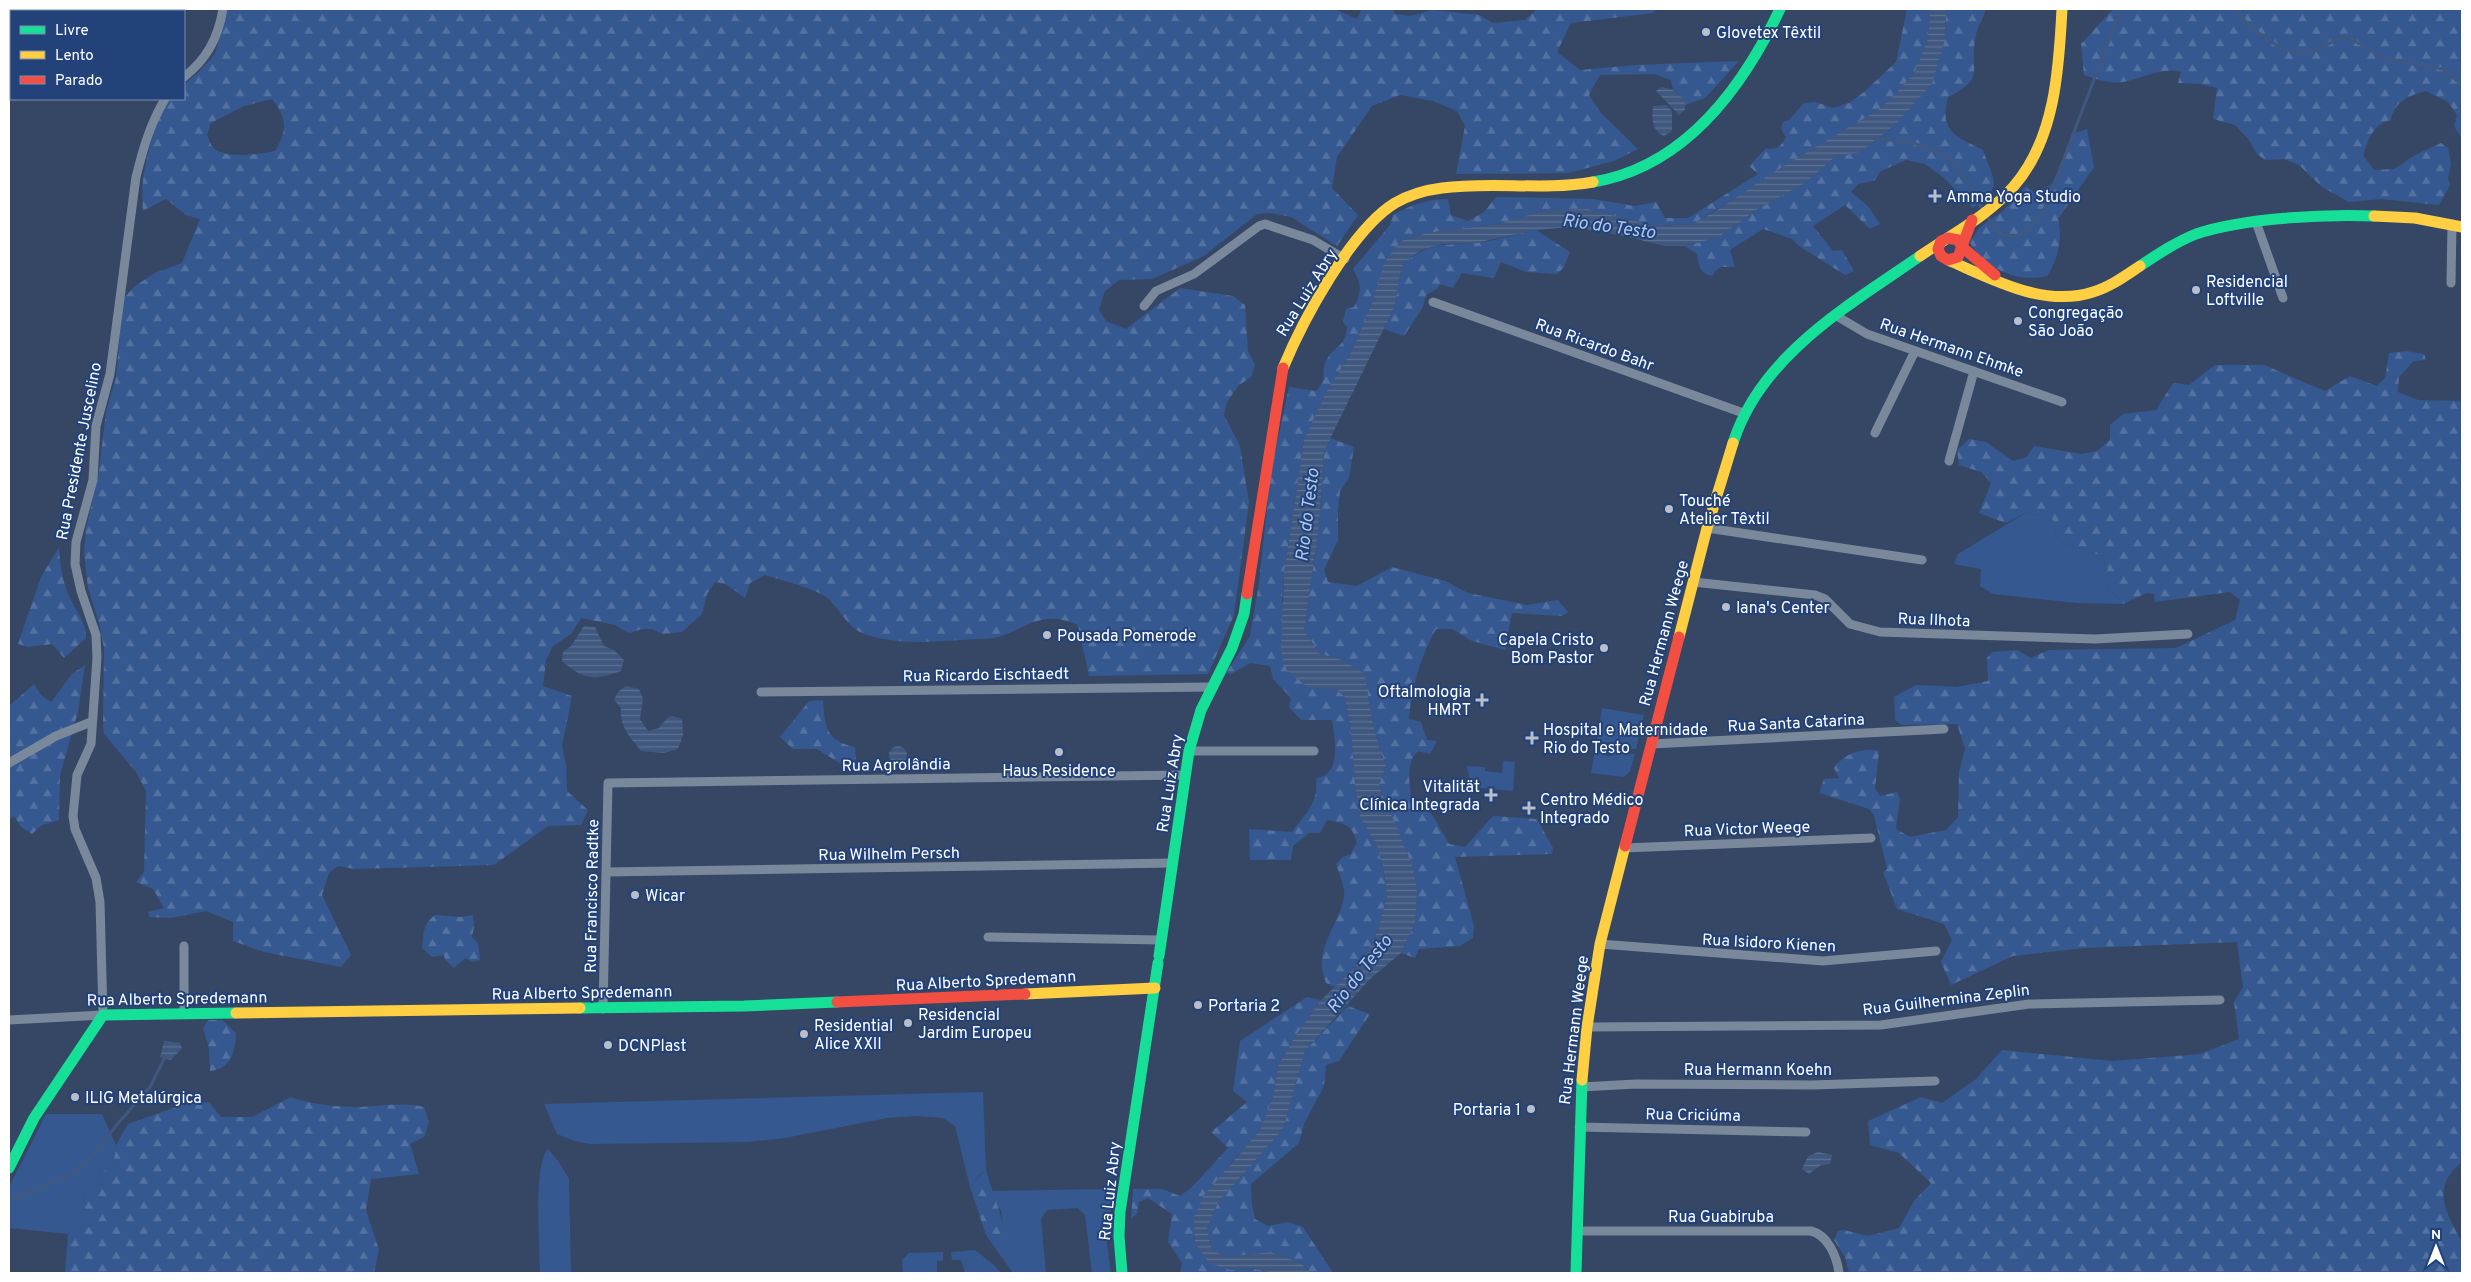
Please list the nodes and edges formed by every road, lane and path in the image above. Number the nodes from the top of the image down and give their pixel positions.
1 (223, 9) edge
2 (1780, 9) edge
3 (2062, 9) edge
4 (185, 76) edge
5 (163, 100) edge
6 (1980, 215) junction
7 (2256, 222) junction
8 (2457, 226) edge
9 (1944, 239) junction
10 (1962, 247) junction
11 (1345, 259) junction
12 (1916, 259) junction
13 (1946, 260) junction
14 (2451, 283) dead end
15 (2009, 285) junction
16 (2283, 298) dead end
17 (1433, 302) dead end
18 (1144, 306) dead end
19 (1835, 316) junction
20 (1916, 351) junction
21 (1974, 371) junction
22 (2062, 402) dead end
23 (1746, 414) junction
24 (1875, 432) dead end
25 (1948, 461) dead end
26 (1707, 528) junction
27 (1922, 560) dead end
28 (1693, 582) junction
29 (2188, 634) dead end
30 (1211, 687) junction
31 (761, 692) dead end
32 (91, 722) junction
33 (1944, 729) dead end
34 (1651, 744) junction
35 (1189, 752) junction
36 (1314, 752) dead end
37 (9, 763) edge
38 (1185, 775) junction
39 (608, 783) joint
40 (1871, 838) dead end
41 (1624, 848) junction
42 (1173, 863) junction
43 (606, 872) junction
44 (988, 936) dead end
45 (1162, 940) junction
46 (1600, 944) junction
47 (184, 946) dead end
48 (1936, 951) dead end
49 (1155, 988) junction
50 (2220, 1000) dead end
51 (604, 1009) junction
52 (184, 1013) junction
53 (103, 1015) junction
54 (9, 1020) edge
55 (1587, 1027) junction
56 (1935, 1081) dead end
57 (1581, 1087) junction
58 (1580, 1127) junction
59 (1806, 1132) dead end
60 (9, 1168) edge
61 (1578, 1231) junction
62 (1122, 1273) edge
63 (1576, 1273) edge
64 (1839, 1273) edge

1 - 4 street
2 - 11 street, Rua Luiz Abry
3 - 6 street, Rua Hermann Weege
5 - 32 street, Rua Presidente Juscelino
6 - 9 street, Rua Hermann Weege
6 - 10 street
7 - 8 street
7 - 15 street
7 - 16 street
8 - 14 street
9 - 10 street
9 - 12 street, Rua Hermann Weege
9 - 13 street
10 - 13 street
10 - 15 street
11 - 18 street
11 - 30 street, Rua Luiz Abry
12 - 13 street
12 - 19 street, Rua Hermann Weege
13 - 15 street
17 - 23 street, Rua Ricardo Bahr
19 - 20 street, Rua Hermann Ehmke
19 - 23 street, Rua Hermann Weege
20 - 21 street, Rua Hermann Ehmke
20 - 24 street
21 - 22 street, Rua Hermann Ehmke
21 - 25 street
23 - 26 street, Rua Hermann Weege
26 - 27 street
26 - 28 street, Rua Hermann Weege
28 - 29 street, Rua Ilhota
28 - 34 street, Rua Hermann Weege
30 - 31 street, Rua Ricardo Eischtaedt
30 - 35 street, Rua Luiz Abry
32 - 37 street
32 - 53 street, Rua Presidente Juscelino
33 - 34 street, Rua Santa Catarina
34 - 41 street, Rua Hermann Weege
35 - 36 street
35 - 38 street, Rua Luiz Abry
38 - 39 street, Rua Agrolândia
38 - 42 street, Rua Luiz Abry
39 - 43 street, Rua Francisco Radtke
40 - 41 street, Rua Victor Weege
41 - 46 street, Rua Hermann Weege
42 - 43 street, Rua Wilhelm Persch
42 - 45 street, Rua Luiz Abry
43 - 51 street, Rua Francisco Radtke
44 - 45 street
45 - 49 street, Rua Luiz Abry
46 - 48 street, Rua Isidoro Kienen
46 - 55 street, Rua Hermann Weege
47 - 52 street
49 - 51 street, Rua Alberto Spredemann
49 - 62 street, Rua Luiz Abry
50 - 55 street, Rua Guilhermina Zeplin
51 - 52 street, Rua Alberto Spredemann
52 - 53 street, Rua Alberto Spredemann
53 - 54 street, Rua Alberto Spredemann
53 - 60 street
55 - 57 street, Rua Hermann Weege
56 - 57 street, Rua Hermann Koehn
57 - 58 street, Rua Hermann Weege
58 - 59 street, Rua Criciúma
58 - 61 street, Rua Hermann Weege
61 - 63 street, Rua Hermann Weege
61 - 64 street, Rua Guabiruba

